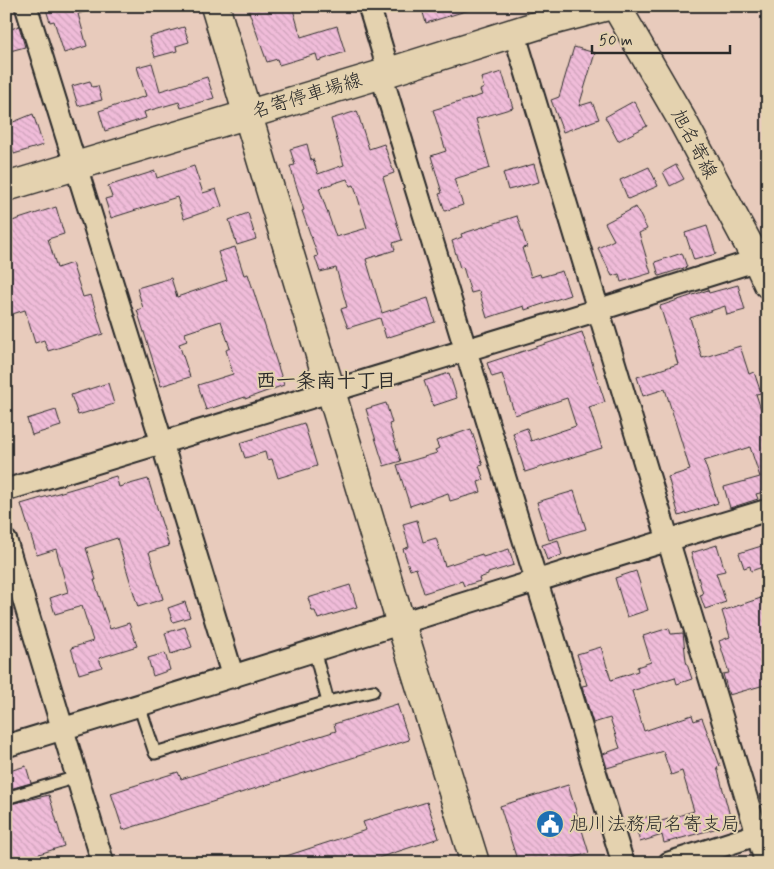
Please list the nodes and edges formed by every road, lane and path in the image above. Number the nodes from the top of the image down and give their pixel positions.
1 (26, 6) edge
2 (215, 6) edge
3 (369, 6) edge
4 (608, 6) edge
5 (616, 6) edge
6 (514, 32) junction
7 (385, 73) junction
8 (248, 114) junction
9 (76, 165) junction
10 (6, 187) edge
11 (756, 260) junction
12 (768, 284) edge
13 (598, 310) junction
14 (466, 349) junction
15 (332, 391) junction
16 (162, 443) junction
17 (6, 490) edge
18 (768, 510) edge
19 (668, 540) junction
20 (6, 541) edge
21 (537, 581) junction
22 (401, 624) junction
23 (314, 650) junction
24 (233, 677) junction
25 (373, 691) dead end
26 (328, 702) junction
27 (139, 705) junction
28 (63, 729) junction
29 (6, 746) edge
30 (78, 777) junction
31 (6, 798) edge
32 (763, 832) edge
33 (103, 863) edge
34 (475, 863) edge
35 (623, 863) edge
36 (669, 863) edge
37 (766, 863) edge

1 - 9 street
2 - 8 main road
3 - 7 street
4 - 6 main road, 名寄停車場線
5 - 11 main road, 旭名寄線
6 - 7 main road, 名寄停車場線
6 - 13 street
7 - 8 main road, 名寄停車場線
7 - 14 street
8 - 9 main road, 名寄停車場線
8 - 15 main road
9 - 10 main road, 名寄停車場線
9 - 16 street
11 - 12 main road, 旭名寄線
11 - 13 street
13 - 14 street
13 - 19 street
14 - 15 street
14 - 21 street
15 - 16 street
15 - 22 main road
16 - 17 street
16 - 24 street
18 - 19 street
19 - 21 street
19 - 32 street
20 - 28 street
21 - 22 street
21 - 35 street
22 - 23 street
22 - 34 main road
23 - 24 street
23 - 26 lane
24 - 27 street
25 - 26 lane
26 - 27 lane
27 - 28 street
28 - 29 street
28 - 30 street
30 - 31 lane
30 - 33 street
32 - 36 street
32 - 37 street

